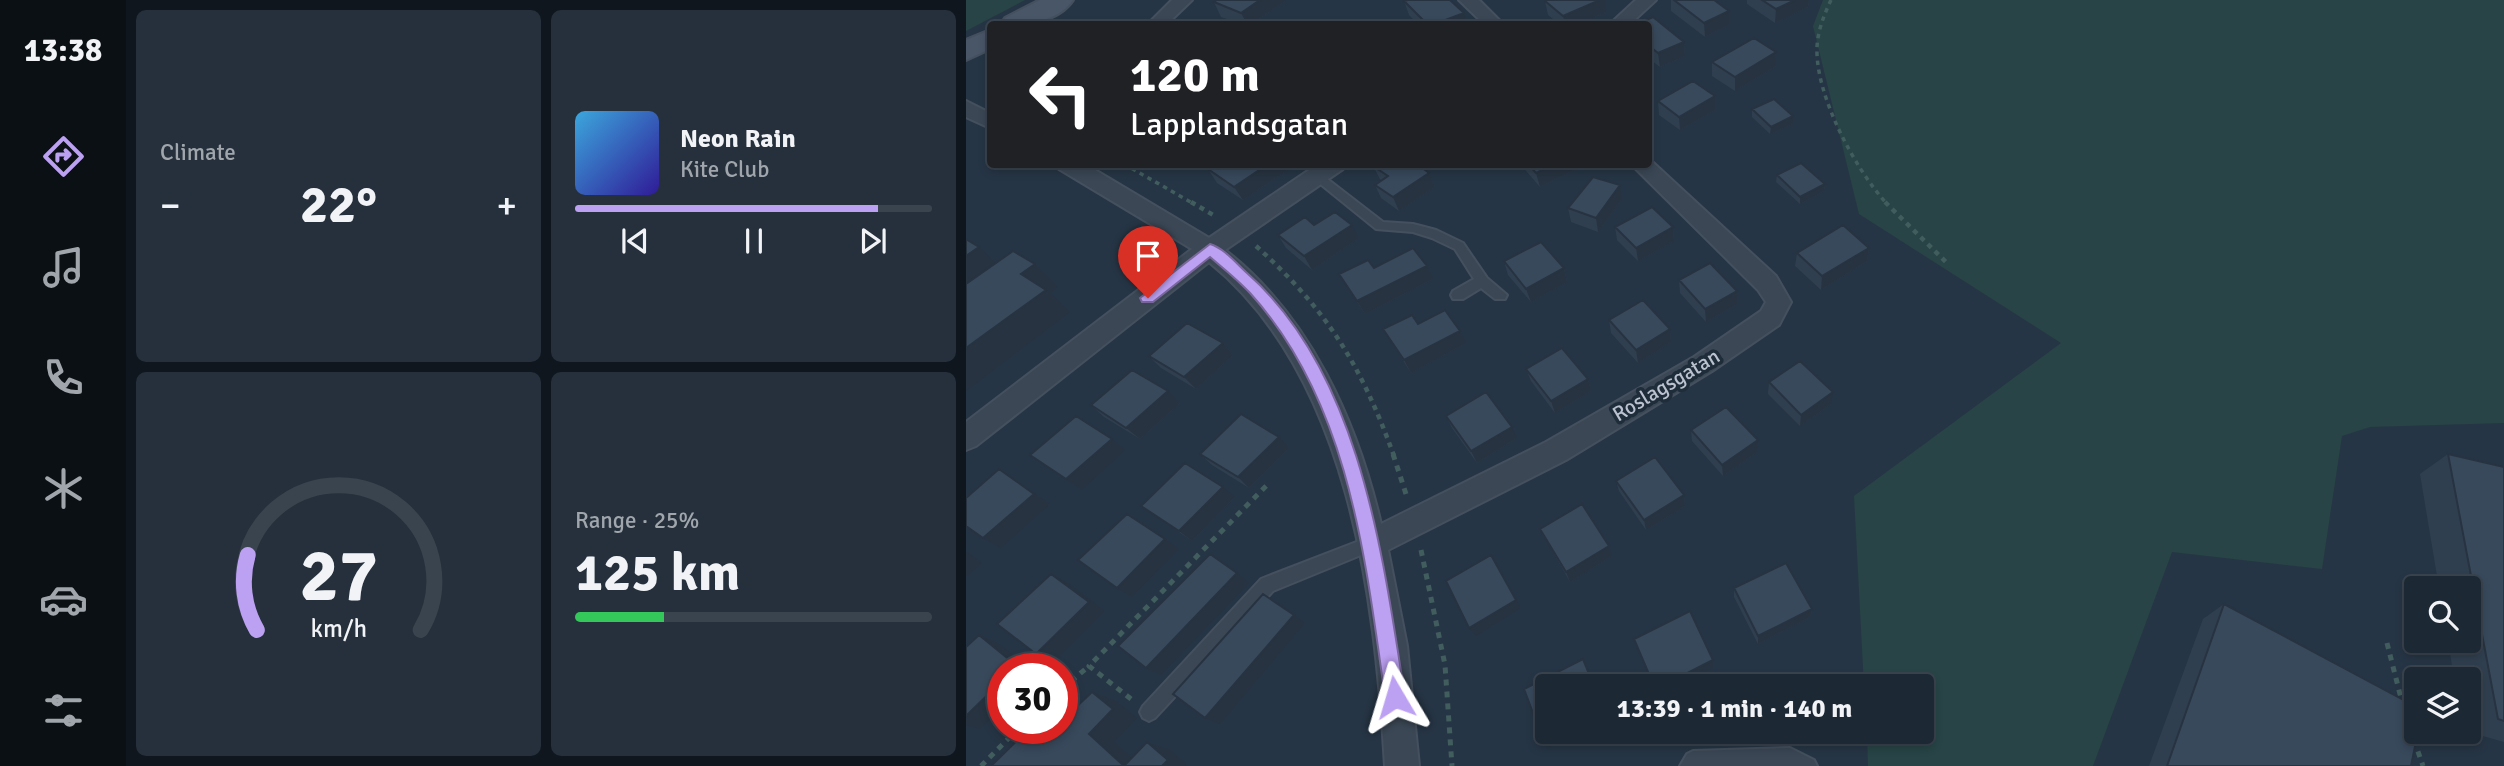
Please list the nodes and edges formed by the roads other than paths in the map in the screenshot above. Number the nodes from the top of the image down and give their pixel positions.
1 (1060, 0) edge
2 (1183, 0) edge
3 (1468, 0) edge
4 (1647, 0) edge
5 (1021, 21) edge
6 (1160, 21) edge
7 (1491, 21) edge
8 (1622, 21) edge
9 (987, 40) edge
10 (966, 51) edge
11 (966, 108) edge
12 (987, 119) edge
13 (1074, 168) edge
14 (1648, 168) edge
15 (1326, 170) edge
16 (1210, 249) junction
17 (1482, 281) junction
18 (1458, 295) dead end
19 (1500, 295) dead end
20 (966, 438) edge
21 (1372, 543) junction
22 (1149, 712) road end
23 (1402, 766) edge
24 (1689, 766) edge
25 (1808, 766) edge

1 - 5 main road
2 - 6 street
3 - 7 street
4 - 8 street
9 - 10 main road
11 - 12 street
13 - 16 street
14 - 21 street, Roslagsgatan
15 - 16 street
15 - 17 lane
16 - 20 street
16 - 21 street
17 - 18 lane
17 - 19 lane
21 - 22 lane
21 - 23 street
24 - 25 lane

